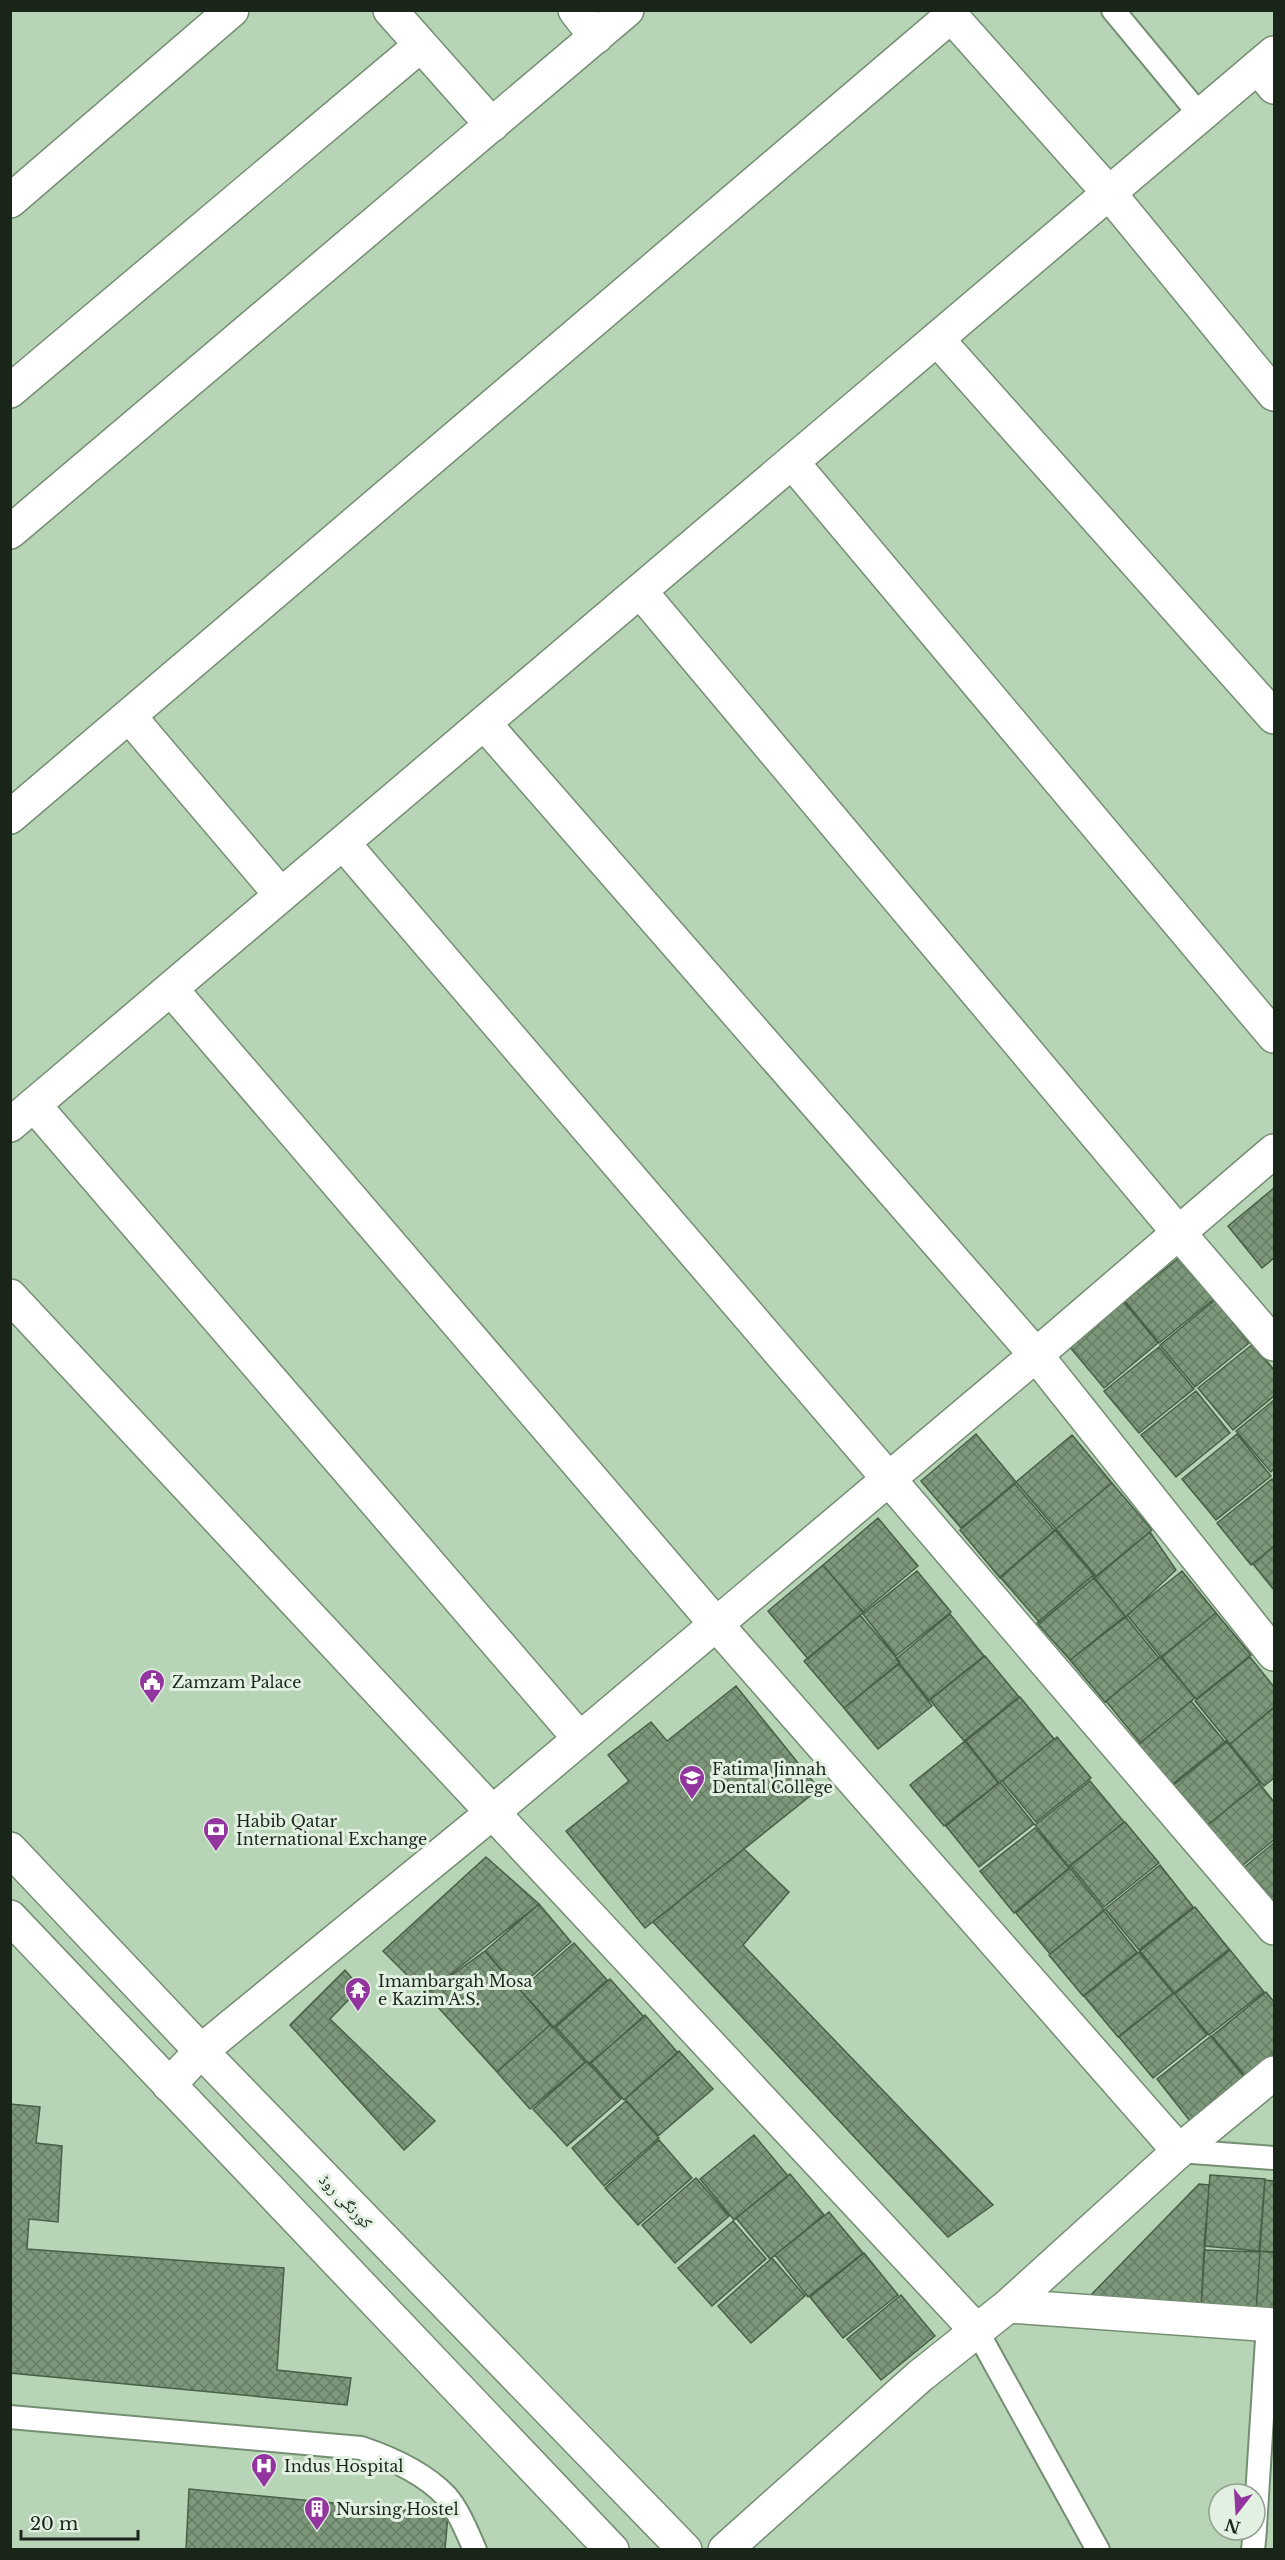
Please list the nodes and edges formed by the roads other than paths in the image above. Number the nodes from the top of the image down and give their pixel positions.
1 (232, 10) edge
2 (390, 10) edge
3 (575, 10) edge
4 (627, 10) edge
5 (1113, 10) edge
6 (949, 13) edge
7 (596, 37) junction
8 (421, 45) junction
9 (1269, 69) edge
10 (1200, 115) junction
11 (492, 125) junction
12 (1108, 193) junction
13 (10, 201) edge
14 (937, 339) junction
15 (10, 392) edge
16 (1275, 394) edge
17 (792, 462) junction
18 (10, 532) edge
19 (640, 591) junction
20 (129, 716) junction
21 (1275, 717) edge
22 (484, 723) junction
23 (10, 817) edge
24 (343, 843) junction
25 (281, 895) junction
26 (171, 989) junction
27 (1275, 1036) edge
28 (22, 1115) edge
29 (1275, 1150) edge
30 (1178, 1232) junction
31 (10, 1296) edge
32 (1275, 1344) edge
33 (1036, 1355) junction
34 (889, 1477) junction
35 (716, 1624) junction
36 (1275, 1654) edge
37 (580, 1739) junction
38 (493, 1812) junction
39 (10, 1849) edge
40 (10, 1917) edge
41 (1275, 1928) edge
42 (201, 2051) junction
43 (1275, 2073) edge
44 (169, 2085) junction
45 (1179, 2151) junction
46 (1275, 2158) edge
47 (1008, 2306) junction
48 (1271, 2324) edge
49 (977, 2331) junction
50 (10, 2418) edge
51 (1266, 2482) edge
52 (475, 2550) edge
53 (612, 2550) edge
54 (685, 2550) edge
55 (725, 2550) edge
56 (1098, 2550) edge

1 - 13 street
2 - 8 street
3 - 7 street
4 - 7 street
5 - 10 lane
6 - 12 street
6 - 20 street
7 - 11 street
8 - 11 street
8 - 15 street
9 - 10 street
10 - 12 street
11 - 18 street
12 - 14 street
12 - 16 street
14 - 17 street
14 - 21 street
17 - 19 street
17 - 27 street
19 - 22 street
19 - 30 street
20 - 23 street
20 - 25 street
22 - 24 street
22 - 33 street
24 - 25 street
24 - 34 street
25 - 26 street
26 - 28 street
26 - 35 street
28 - 37 street
29 - 30 street
30 - 32 street
30 - 33 street
31 - 38 street
33 - 34 street
33 - 36 street
34 - 35 street
34 - 41 street
35 - 37 street
35 - 45 street
37 - 38 street
38 - 42 street
38 - 49 street
39 - 42 street, کورنگی روڈ
40 - 44 street
42 - 44 street
42 - 54 street, کورنگی روڈ
43 - 45 street
44 - 53 street
45 - 46 lane
45 - 47 street
47 - 48 street
47 - 49 street
48 - 51 lane
49 - 55 street
49 - 56 lane
50 - 52 lane

